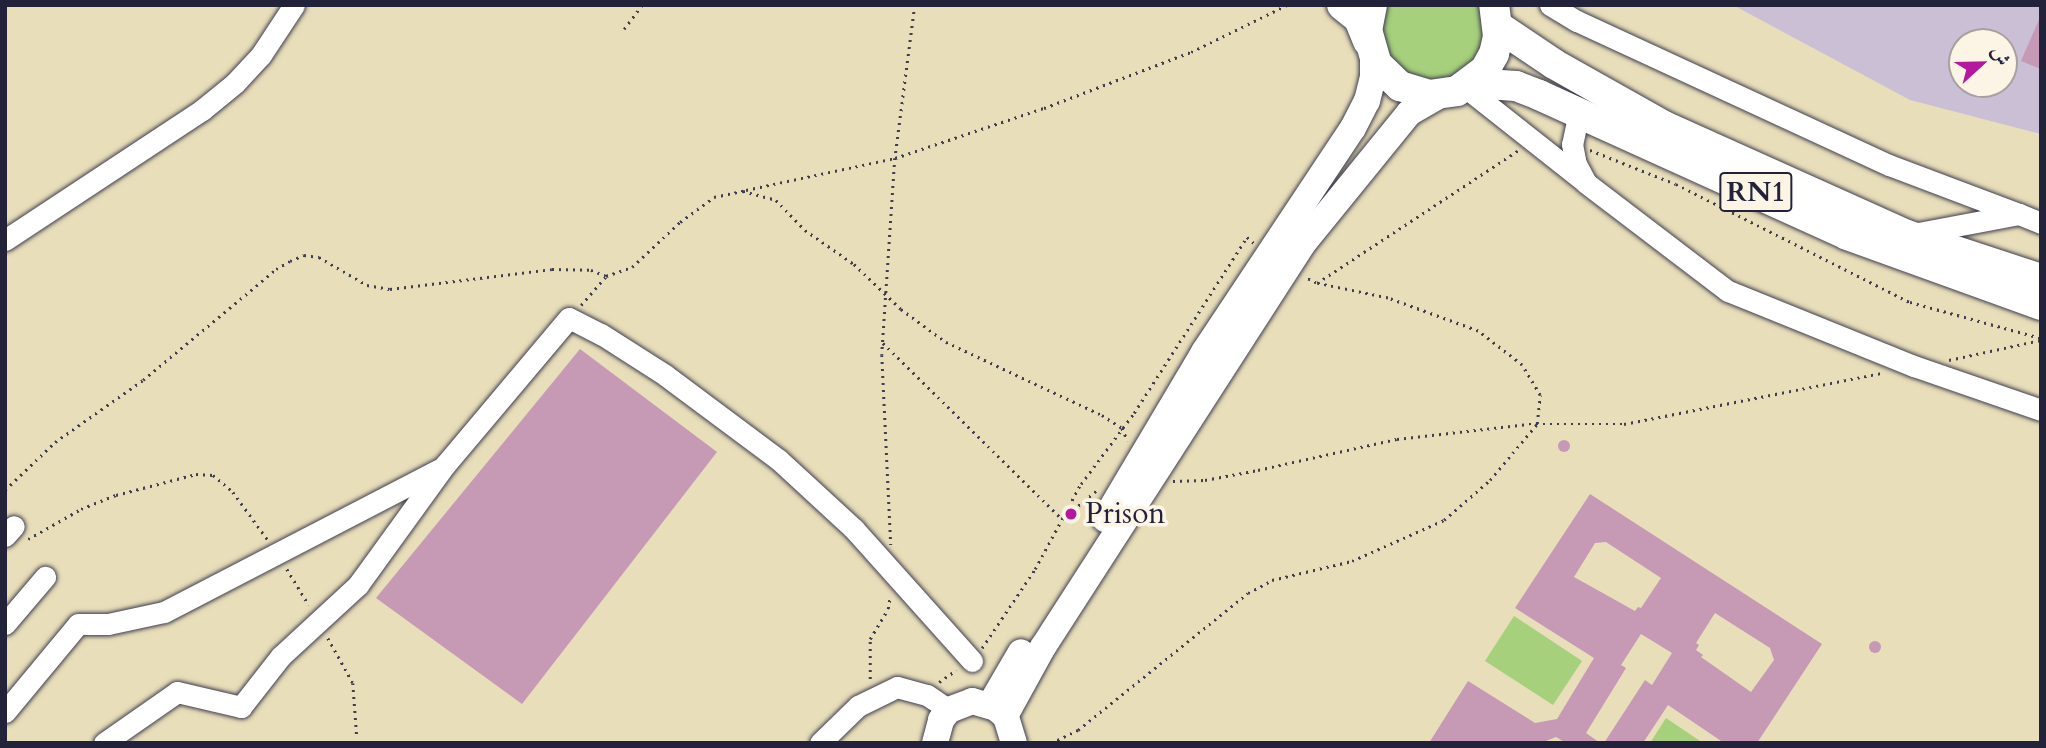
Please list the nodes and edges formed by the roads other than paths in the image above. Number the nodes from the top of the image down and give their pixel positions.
1 (294, 5) edge
2 (1342, 5) edge
3 (1372, 5) edge
4 (1550, 5) edge
5 (1496, 12) edge
6 (1370, 48) junction
7 (1459, 88) junction
8 (1579, 112) junction
9 (1586, 183) junction
10 (2019, 214) junction
11 (2041, 223) edge
12 (1907, 235) junction
13 (5, 240) edge
14 (1278, 261) junction
15 (2041, 279) edge
16 (2041, 305) edge
17 (2041, 410) edge
18 (445, 466) junction
19 (45, 577) dead end
20 (5, 624) edge
21 (972, 661) dead end
22 (949, 710) junction
23 (997, 711) junction
24 (5, 712) edge
25 (105, 741) edge
26 (820, 743) edge
27 (935, 743) edge
28 (1014, 743) edge

1 - 13 street
2 - 6 highway, RN1
3 - 6 highway
4 - 10 street
5 - 7 highway, RN1
5 - 12 highway, RN1
6 - 7 highway, RN1
6 - 14 main road
7 - 8 highway, RN1
7 - 9 street
7 - 14 main road
8 - 9 street
8 - 16 highway, RN1
9 - 17 street
10 - 11 street
10 - 12 street
12 - 15 highway, RN1
14 - 23 main road
14 - 23 main road
18 - 21 street
18 - 24 street
18 - 25 street
19 - 20 street
22 - 23 main road
22 - 26 street
22 - 27 main road
23 - 28 main road

